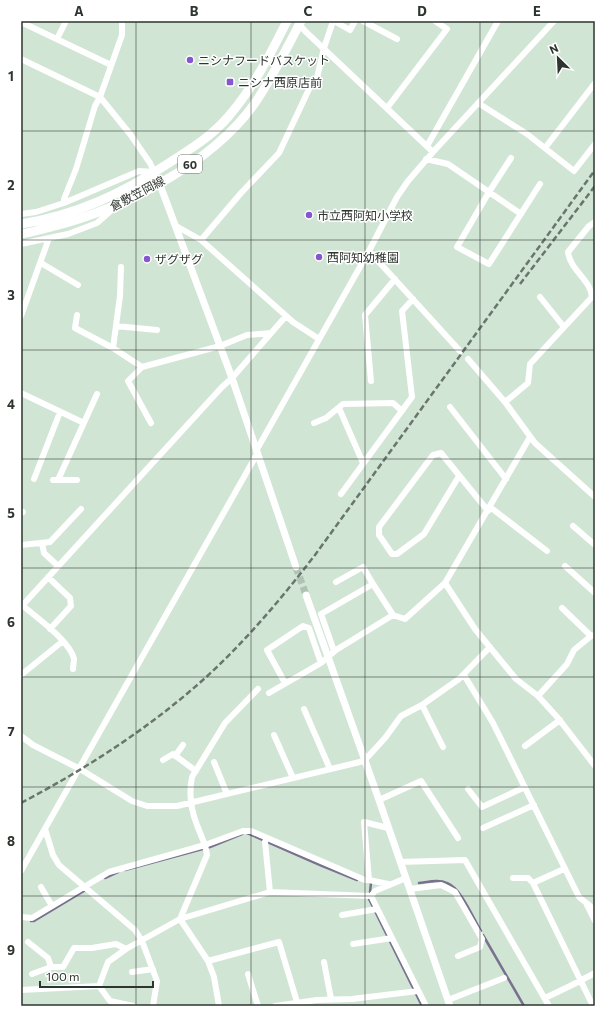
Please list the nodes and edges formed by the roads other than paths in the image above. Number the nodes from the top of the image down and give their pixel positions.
1 (66, 21) edge
2 (122, 21) edge
3 (287, 21) edge
4 (334, 21) edge
5 (355, 21) edge
6 (363, 21) edge
7 (435, 21) edge
8 (498, 21) edge
9 (554, 21) edge
10 (299, 22) edge
11 (23, 24) edge
12 (57, 39) junction
13 (397, 39) dead end
14 (324, 48) junction
15 (21, 59) edge
16 (110, 65) junction
17 (595, 83) edge
18 (100, 97) junction
19 (478, 104) junction
20 (388, 108) junction
21 (595, 144) edge
22 (427, 146) junction
23 (545, 148) junction
24 (433, 152) junction
25 (511, 158) dead end
26 (426, 159) junction
27 (155, 172) junction
28 (159, 182) junction
29 (540, 184) dead end
30 (489, 192) junction
31 (64, 203) junction
32 (117, 205) junction
33 (21, 214) edge
34 (521, 214) junction
35 (595, 222) edge
36 (21, 224) edge
37 (176, 226) junction
38 (21, 234) edge
39 (50, 238) junction
40 (201, 240) junction
41 (21, 244) edge
42 (369, 251) junction
43 (41, 263) junction
44 (121, 267) dead end
45 (395, 279) junction
46 (78, 285) dead end
47 (540, 297) dead end
48 (413, 299) junction
49 (77, 315) dead end
50 (21, 316) edge
51 (286, 316) junction
52 (116, 326) junction
53 (564, 327) junction
54 (156, 330) dead end
55 (271, 333) junction
56 (319, 339) junction
57 (220, 346) junction
58 (113, 348) junction
59 (460, 351) dead end
60 (468, 359) dead end
61 (142, 367) junction
62 (232, 378) junction
63 (371, 381) dead end
64 (21, 393) edge
65 (97, 394) dead end
66 (505, 402) junction
67 (450, 406) dead end
68 (339, 408) junction
69 (402, 411) junction
70 (60, 412) junction
71 (84, 423) junction
72 (151, 423) dead end
73 (314, 423) dead end
74 (530, 437) junction
75 (256, 452) junction
76 (363, 463) junction
77 (459, 476) junction
78 (34, 479) dead end
79 (506, 479) junction
80 (77, 480) dead end
81 (341, 494) dead end
82 (595, 497) edge
83 (81, 509) dead end
84 (489, 509) junction
85 (573, 526) dead end
86 (42, 543) junction
87 (595, 544) edge
88 (21, 545) edge
89 (548, 551) dead end
90 (58, 566) junction
91 (565, 566) dead end
92 (296, 567) tunnel mouth
93 (48, 577) junction
94 (336, 582) dead end
95 (445, 583) junction
96 (373, 584) junction
97 (595, 593) edge
98 (306, 595) tunnel mouth
99 (22, 606) edge
100 (562, 608) dead end
101 (393, 615) junction
102 (50, 629) junction
103 (593, 635) edge
104 (63, 641) junction
105 (490, 647) junction
106 (334, 652) junction
107 (328, 657) junction
108 (321, 663) junction
109 (73, 669) dead end
110 (21, 674) edge
111 (464, 674) junction
112 (285, 683) junction
113 (258, 689) dead end
114 (269, 693) dead end
115 (538, 696) junction
116 (422, 705) junction
117 (304, 709) dead end
118 (560, 720) junction
119 (274, 735) dead end
120 (22, 738) edge
121 (183, 745) dead end
122 (524, 746) dead end
123 (443, 747) dead end
124 (175, 756) junction
125 (163, 760) dead end
126 (364, 761) junction
127 (214, 762) dead end
128 (595, 766) edge
129 (80, 769) junction
130 (330, 769) junction
131 (196, 771) junction
132 (293, 778) junction
133 (525, 787) junction
134 (468, 789) dead end
135 (227, 794) junction
136 (379, 800) junction
137 (191, 803) junction
138 (534, 805) junction
139 (388, 828) junction
140 (483, 828) dead end
141 (45, 829) junction
142 (458, 838) dead end
143 (265, 842) dead end
144 (206, 847) junction
145 (400, 862) junction
146 (564, 869) junction
147 (21, 871) edge
148 (406, 878) junction
149 (513, 878) dead end
150 (369, 880) junction
151 (534, 883) junction
152 (388, 884) junction
153 (84, 886) junction
154 (41, 887) dead end
155 (410, 889) junction
156 (270, 892) junction
157 (372, 896) junction
158 (586, 903) junction
159 (52, 906) junction
160 (375, 910) junction
161 (595, 910) edge
162 (342, 915) dead end
163 (21, 916) edge
164 (180, 920) junction
165 (595, 921) edge
166 (389, 938) junction
167 (142, 941) junction
168 (28, 942) dead end
169 (354, 944) dead end
170 (126, 949) junction
171 (458, 956) dead end
172 (208, 961) junction
173 (324, 962) dead end
174 (51, 967) junction
175 (153, 969) junction
176 (132, 972) dead end
177 (595, 973) edge
178 (32, 974) dead end
179 (248, 974) dead end
180 (504, 978) dead end
181 (580, 981) junction
182 (99, 986) junction
183 (21, 990) edge
184 (416, 991) junction
185 (546, 998) junction
186 (330, 999) junction
187 (297, 1002) junction
188 (449, 1003) edge
189 (133, 1006) edge
190 (153, 1006) edge
191 (219, 1006) edge
192 (258, 1006) edge
193 (275, 1006) edge
194 (426, 1006) edge
195 (550, 1006) edge
196 (593, 1006) edge

1 - 12 street
2 - 16 street
3 - 27 main road, 倉敷笠岡線 / 60
4 - 5 street
4 - 14 street
6 - 13 street
7 - 20 street
8 - 22 street
9 - 19 street
10 - 14 street
10 - 28 main road, 倉敷笠岡線 / 60
11 - 12 street
12 - 16 street
14 - 20 street
14 - 40 street
15 - 18 street
16 - 18 street
17 - 23 street
18 - 27 street
18 - 31 street
19 - 23 street
19 - 24 street
20 - 22 street
21 - 23 street
22 - 24 street
24 - 26 street
25 - 30 street
26 - 30 street
26 - 42 street
27 - 28 street
27 - 31 street
27 - 36 main road, 倉敷笠岡線 / 60
28 - 32 main road, 倉敷笠岡線 / 60
28 - 37 street
29 - 34 street
30 - 34 street
30 - 34 street
31 - 33 street
32 - 38 main road, 倉敷笠岡線 / 60
32 - 39 street
35 - 53 street
37 - 40 street
37 - 57 street
39 - 41 street
39 - 43 street
40 - 51 street
42 - 45 street
42 - 56 street
43 - 46 street
43 - 50 street
44 - 52 street
45 - 48 street
45 - 63 street
47 - 53 street
48 - 59 street
48 - 69 street
49 - 58 street
51 - 55 street
51 - 56 street
52 - 54 street
52 - 58 street
53 - 66 street
55 - 57 street
55 - 62 street
56 - 75 street
57 - 61 street
57 - 62 street
58 - 61 street
60 - 66 street
61 - 72 street
62 - 75 street
62 - 90 street
64 - 70 street
65 - 71 street
66 - 74 street
67 - 79 street
68 - 69 street
68 - 73 street
68 - 76 street
69 - 76 street
70 - 71 street
70 - 78 street
71 - 80 street
74 - 79 street
74 - 82 street
75 - 92 street
75 - 129 street
76 - 81 street
77 - 77 street
77 - 84 street
79 - 84 street
83 - 86 street
84 - 89 street
84 - 95 street
85 - 87 street
86 - 88 street
86 - 90 street
90 - 93 street
91 - 97 street
93 - 99 street
93 - 102 street
94 - 96 street
95 - 101 street
95 - 105 street
96 - 101 street
96 - 106 street
98 - 107 street
99 - 102 street
100 - 103 street
101 - 106 street
102 - 104 street
103 - 115 street
104 - 109 street
104 - 110 street
105 - 111 street
105 - 115 street
106 - 107 street
107 - 108 street
107 - 126 street
108 - 112 street
108 - 112 street
111 - 116 street
111 - 133 street
112 - 114 street
113 - 131 street
115 - 118 street
116 - 123 street
116 - 126 street
117 - 130 street
118 - 122 street
118 - 128 street
119 - 132 street
120 - 129 street
121 - 124 street
124 - 125 street
124 - 131 street
126 - 130 street
126 - 136 street
127 - 135 street
129 - 137 street
129 - 141 street
130 - 132 street
131 - 137 street
132 - 135 street
133 - 134 street
133 - 138 street
135 - 137 street
136 - 139 street
136 - 142 street
137 - 144 street
138 - 140 street
138 - 146 street
139 - 145 street
139 - 150 street
141 - 147 street
141 - 153 street
143 - 156 street
144 - 150 street
144 - 153 street
144 - 164 street
145 - 148 street
145 - 185 street
146 - 151 street
146 - 158 street
148 - 152 street
148 - 155 street
149 - 151 street
150 - 152 street
151 - 181 street
152 - 157 street
153 - 159 street
153 - 167 street
154 - 159 street
155 - 171 street
155 - 188 street
156 - 157 street
156 - 164 street
157 - 160 street
158 - 161 street
158 - 165 street
159 - 163 street
160 - 162 street
160 - 166 street
164 - 167 street
164 - 172 street
166 - 169 street
166 - 184 street
167 - 170 street
167 - 175 street
168 - 174 street
170 - 174 street
170 - 182 street
172 - 187 street
172 - 191 street
173 - 186 street
174 - 178 street
175 - 176 street
175 - 190 street
177 - 181 street
179 - 192 street
180 - 188 street
181 - 185 street
181 - 196 street
182 - 183 street
182 - 189 street
184 - 186 street
184 - 194 street
185 - 195 street
186 - 187 street
187 - 193 street

